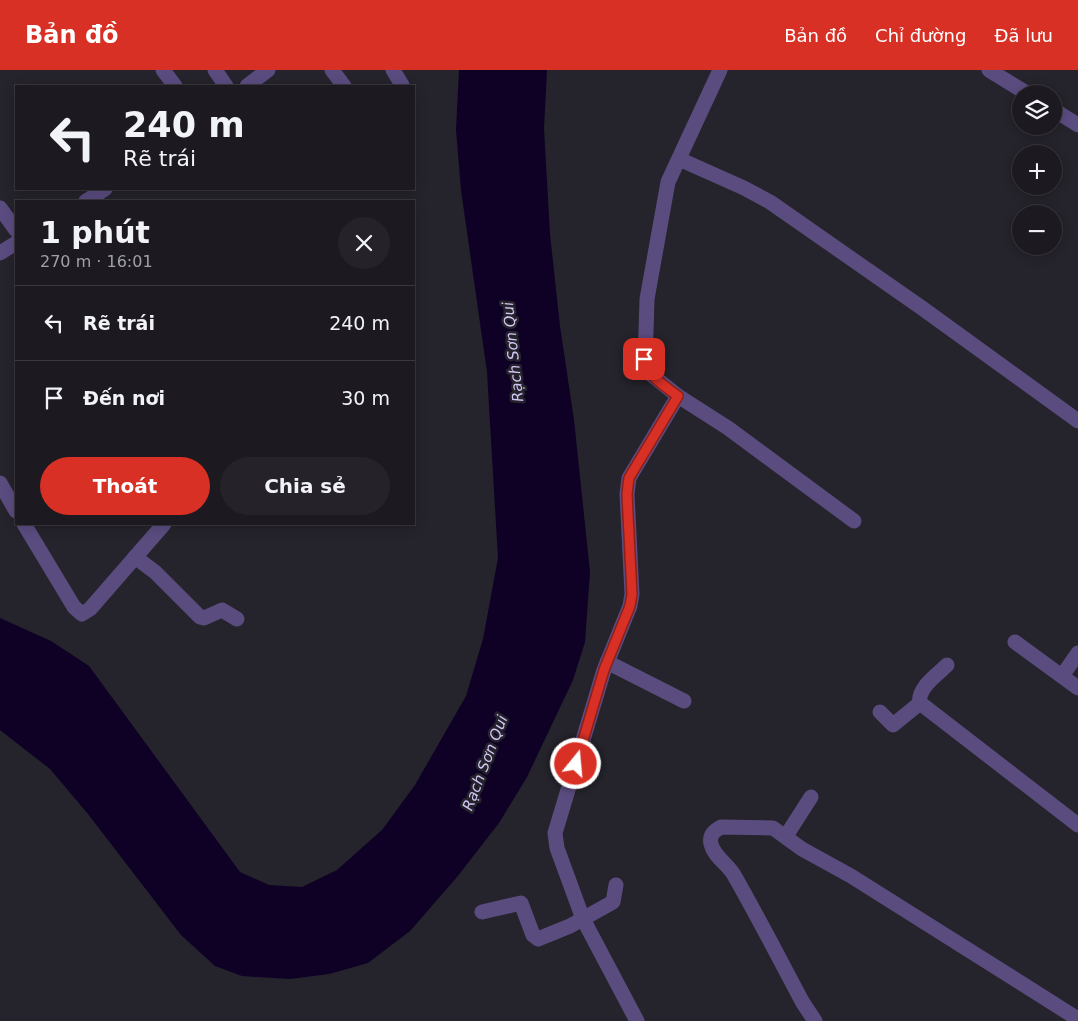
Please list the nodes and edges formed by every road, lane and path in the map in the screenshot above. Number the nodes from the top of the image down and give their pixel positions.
1 (163, 70) edge
2 (215, 70) edge
3 (268, 70) edge
4 (332, 70) edge
5 (393, 70) edge
6 (720, 70) edge
7 (989, 70) edge
8 (174, 85) edge
9 (225, 85) edge
10 (248, 85) edge
11 (343, 85) edge
12 (402, 85) dead end
13 (1013, 85) edge
14 (1062, 115) edge
15 (1078, 125) edge
16 (679, 159) junction
17 (103, 190) edge
18 (88, 200) edge
19 (0, 208) edge
20 (15, 229) edge
21 (15, 244) edge
22 (0, 252) edge
23 (678, 396) junction
24 (1078, 421) edge
25 (0, 483) edge
26 (15, 509) edge
27 (854, 521) dead end
28 (25, 525) edge
29 (163, 525) edge
30 (135, 557) junction
31 (237, 619) dead end
32 (1015, 642) dead end
33 (1078, 653) edge
34 (607, 662) junction
35 (947, 666) dead end
36 (1062, 676) junction
37 (1078, 688) edge
38 (684, 701) dead end
39 (920, 703) junction
40 (880, 712) dead end
41 (811, 797) dead end
42 (1078, 825) edge
43 (786, 836) junction
44 (616, 885) dead end
45 (482, 912) dead end
46 (578, 922) junction
47 (1078, 1019) edge
48 (637, 1021) edge
49 (815, 1021) edge

1 - 8 street
2 - 9 street
3 - 10 street
4 - 11 street
5 - 12 street
6 - 16 street
7 - 13 street
14 - 15 street
16 - 23 street
16 - 24 street
17 - 18 street
19 - 20 street
21 - 22 street
23 - 27 street
23 - 34 street
25 - 26 street
28 - 30 street
29 - 30 street
30 - 31 street
32 - 36 street
33 - 36 street
34 - 38 street
34 - 46 street
35 - 39 street
36 - 37 street
39 - 40 street
39 - 42 street
41 - 43 street
43 - 47 street
43 - 49 street
44 - 46 street
45 - 46 street
46 - 48 street

